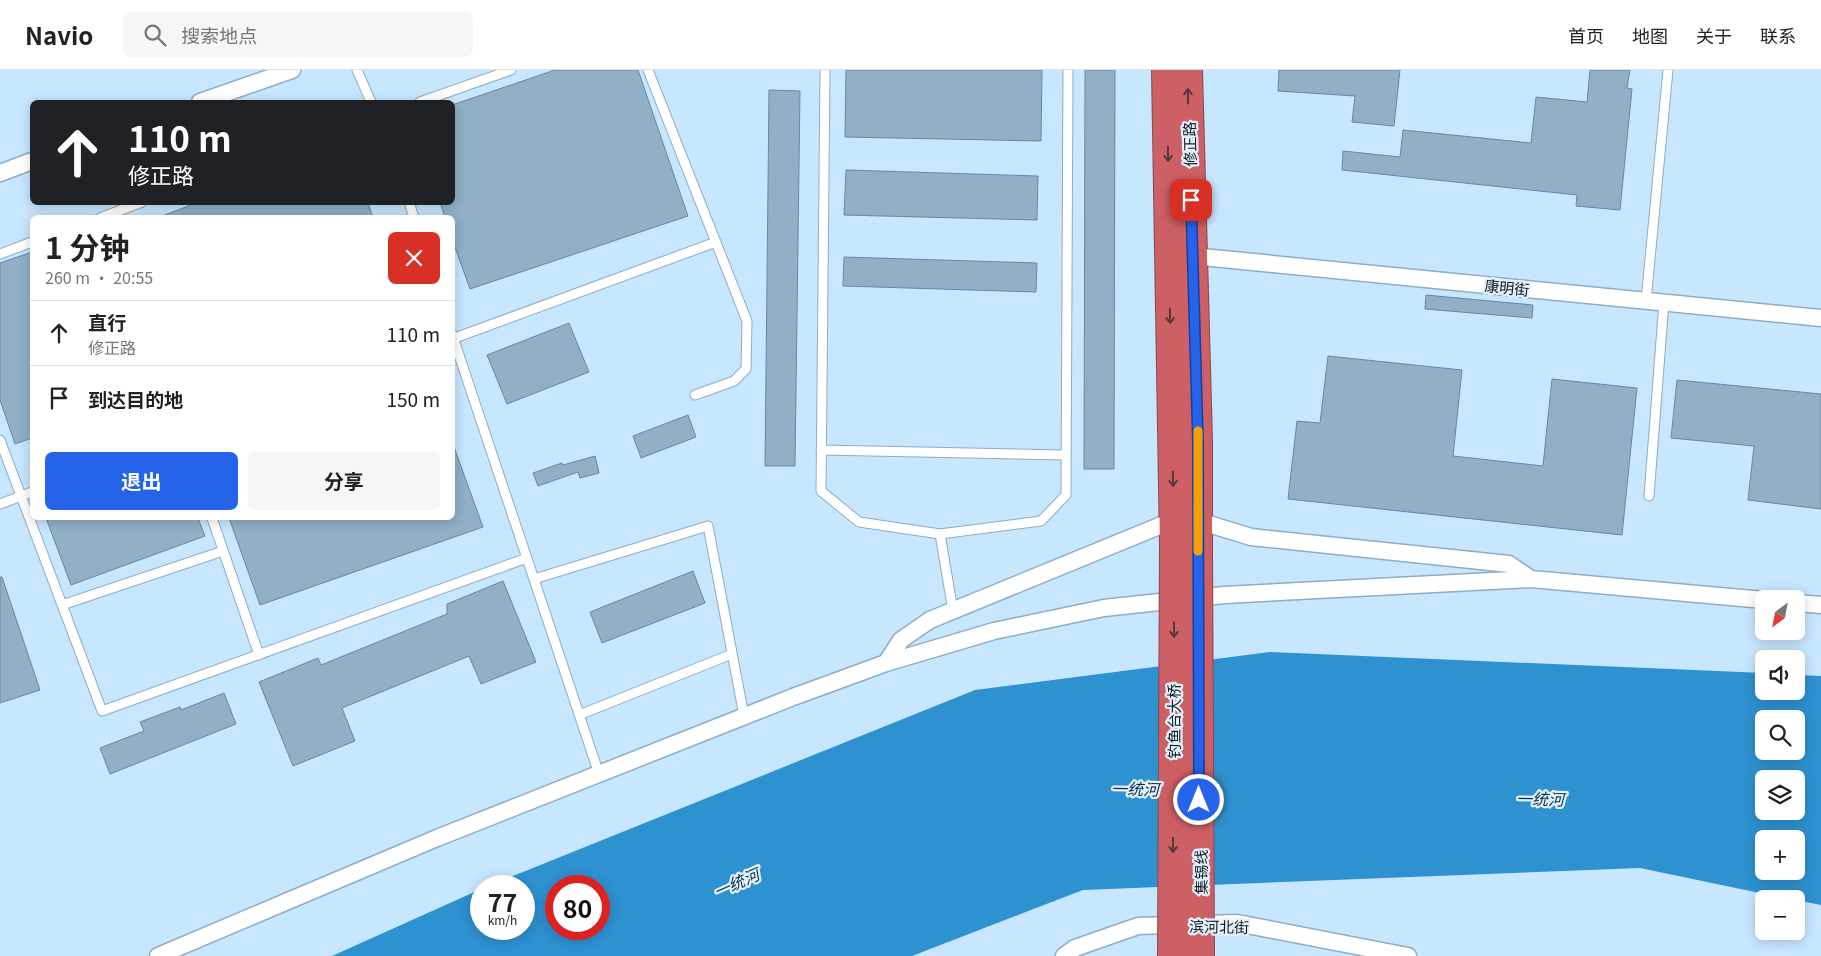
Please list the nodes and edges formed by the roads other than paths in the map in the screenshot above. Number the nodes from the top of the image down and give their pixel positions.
1 (292, 70) edge
2 (357, 70) edge
3 (511, 70) edge
4 (648, 70) edge
5 (825, 70) edge
6 (1068, 70) edge
7 (1166, 70) edge
8 (1188, 70) edge
9 (1668, 70) edge
10 (206, 100) edge
11 (370, 100) edge
12 (426, 100) edge
13 (30, 162) edge
14 (0, 173) edge
15 (134, 205) edge
16 (109, 215) edge
17 (716, 242) junction
18 (30, 243) edge
19 (0, 254) edge
20 (1192, 256) junction
21 (1646, 301) junction
22 (1664, 302) junction
23 (1821, 318) edge
24 (455, 336) edge
25 (455, 343) edge
26 (695, 395) dead end
27 (0, 440) edge
28 (821, 450) junction
29 (1066, 455) junction
30 (30, 493) edge
31 (21, 496) junction
32 (1649, 496) dead end
33 (0, 504) edge
34 (30, 520) edge
35 (30, 520) edge
36 (213, 520) edge
37 (940, 534) junction
38 (1186, 534) junction
39 (223, 551) junction
40 (527, 558) junction
41 (534, 579) junction
42 (1530, 579) junction
43 (1755, 599) edge
44 (1805, 604) edge
45 (62, 605) junction
46 (1821, 605) edge
47 (953, 611) junction
48 (732, 654) junction
49 (258, 655) junction
50 (886, 663) junction
51 (579, 715) junction
52 (744, 716) junction
53 (599, 774) junction
54 (158, 956) edge
55 (1064, 956) edge
56 (1172, 956) edge
57 (1200, 956) edge
58 (1408, 956) edge

1 - 10 street
2 - 11 lane
3 - 12 lane
4 - 17 lane
5 - 28 lane
6 - 29 lane
7 -> 38 highway, 修正路
20 -> 8 highway, 修正路
9 - 21 lane
13 - 14 street
15 - 16 lane
17 - 24 lane
17 - 26 lane
18 - 19 lane
20 - 21 street, 康明街
20 - 38 highway, 修正路
21 - 22 street, 康明街
22 - 23 street, 康明街
22 - 32 lane
25 - 40 lane
27 - 31 lane
28 - 29 lane
28 - 37 lane
29 - 37 lane
30 - 31 lane
31 - 33 lane
31 - 34 lane
35 - 45 lane
36 - 39 lane
37 - 47 lane
38 - 42 street
38 - 47 street
38 -> 56 highway, 钓鱼台大桥, bridge
38 - 57 highway, 集锡线, bridge
39 - 45 lane
39 - 49 lane
40 - 41 lane
40 - 49 lane
41 - 48 lane
41 - 51 lane
42 - 43 street
42 - 50 street
44 - 46 street
45 - 49 lane
47 - 50 street
48 - 51 lane
48 - 52 lane
50 - 52 street
51 - 53 lane
52 - 53 street
53 - 54 street
55 - 58 street, 滨河北街

